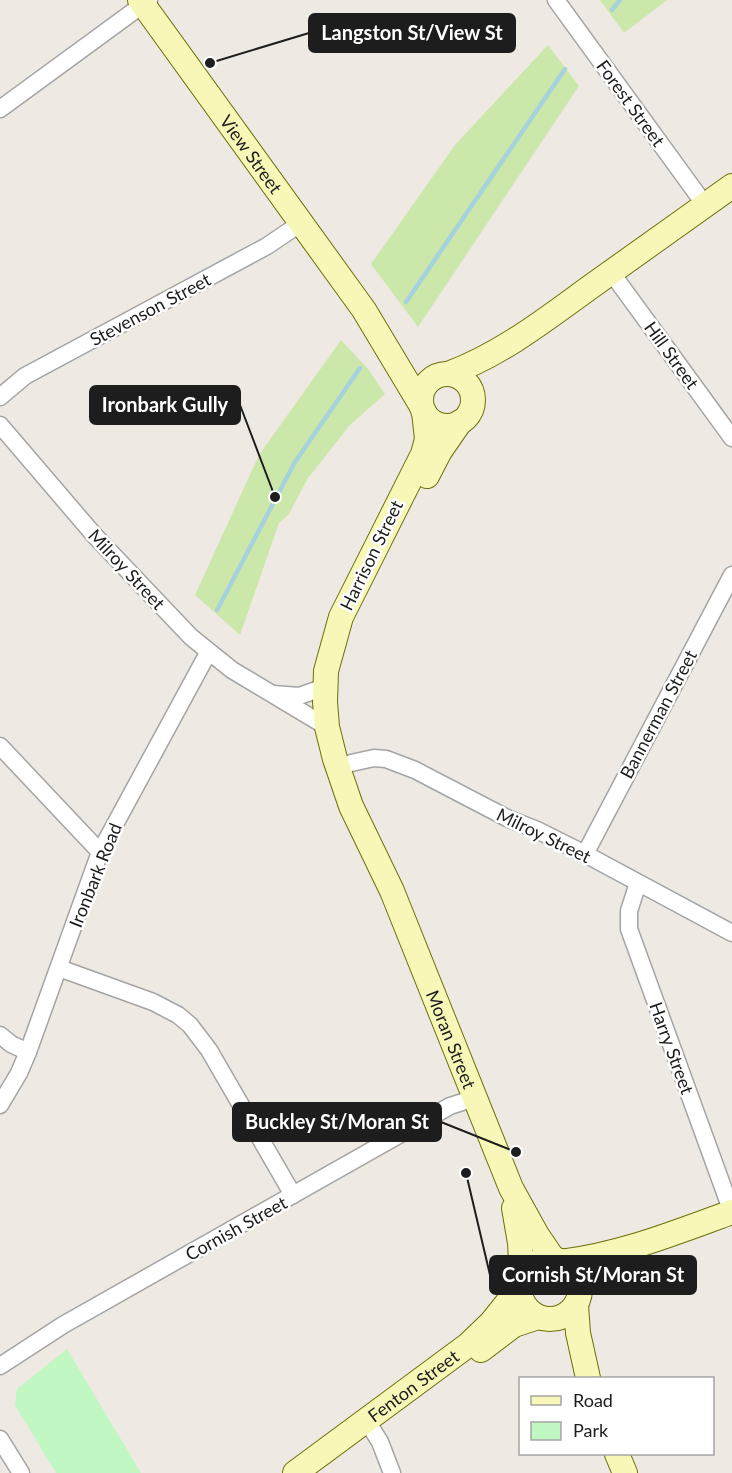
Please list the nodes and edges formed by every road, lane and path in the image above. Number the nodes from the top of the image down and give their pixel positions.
1 (556, 0) edge
2 (144, 1) edge
3 (0, 109) edge
4 (732, 186) edge
5 (705, 205) junction
6 (301, 223) junction
7 (611, 272) junction
8 (560, 309) junction
9 (364, 310) junction
10 (443, 374) junction
11 (472, 393) junction
12 (0, 397) edge
13 (422, 409) junction
14 (460, 422) junction
15 (0, 425) edge
16 (732, 438) edge
17 (732, 575) edge
18 (208, 653) junction
19 (272, 694) junction
20 (330, 697) junction
21 (327, 727) junction
22 (0, 746) edge
23 (351, 763) junction
24 (100, 852) junction
25 (585, 855) junction
26 (638, 882) junction
27 (393, 891) junction
28 (732, 933) edge
29 (59, 968) junction
30 (0, 1035) edge
31 (28, 1052) junction
32 (475, 1098) junction
33 (0, 1105) edge
34 (511, 1188) junction
35 (293, 1195) junction
36 (732, 1212) edge
37 (639, 1246) junction
38 (557, 1261) junction
39 (521, 1283) junction
40 (578, 1297) junction
41 (543, 1318) junction
42 (0, 1366) edge
43 (587, 1375) edge
44 (370, 1425) junction
45 (0, 1439) edge
46 (617, 1455) edge
47 (21, 1473) edge
48 (295, 1473) edge
49 (314, 1473) edge
50 (392, 1473) edge
51 (624, 1473) edge

1 - 5 street, Forest Street
2 - 3 street
2 - 6 street, View Street
4 - 5 street
5 - 7 street
6 - 9 street, View Street
6 - 12 street, Stevenson Street
7 - 8 street
7 - 16 street, Hill Street
8 - 10 street
8 - 11 street
9 - 10 street, View Street
9 - 13 street, View Street
10 - 11 street
10 - 13 street
11 - 14 street
13 - 14 street
13 - 20 street, Harrison Street
14 - 20 street, Harrison Street
15 - 18 street, Milroy Street
17 - 25 street, Bannerman Street
18 - 19 street, Milroy Street
18 - 24 street, Ironbark Road
19 - 20 street, Milroy Street
19 - 21 street, Milroy Street
20 - 21 street, Moran Street
20 - 23 street, Moran Street
21 - 27 street, Moran Street
22 - 24 street
23 - 25 street, Milroy Street
23 - 27 street, Moran Street
24 - 29 street, Ironbark Road
25 - 26 street, Milroy Street
26 - 28 street, Milroy Street
26 - 36 street, Harry Street
27 - 32 street, Moran Street
29 - 31 street, Ironbark Road
29 - 35 street
30 - 31 street
31 - 33 street, Ironbark Road
32 - 34 street, Moran Street
32 - 35 street, Cornish Street
34 - 38 street, Moran Street
34 - 39 street, Moran Street
35 - 42 street, Cornish Street
36 - 37 street
37 - 38 street
37 - 40 street
38 - 39 street
38 - 40 street
39 - 41 street
39 - 44 street, Fenton Street
40 - 41 street
40 - 43 street
41 - 43 street
41 - 44 street, Fenton Street
44 - 48 street, Fenton Street
44 - 49 street, Fenton Street
44 - 50 street
45 - 47 street
46 - 51 street

